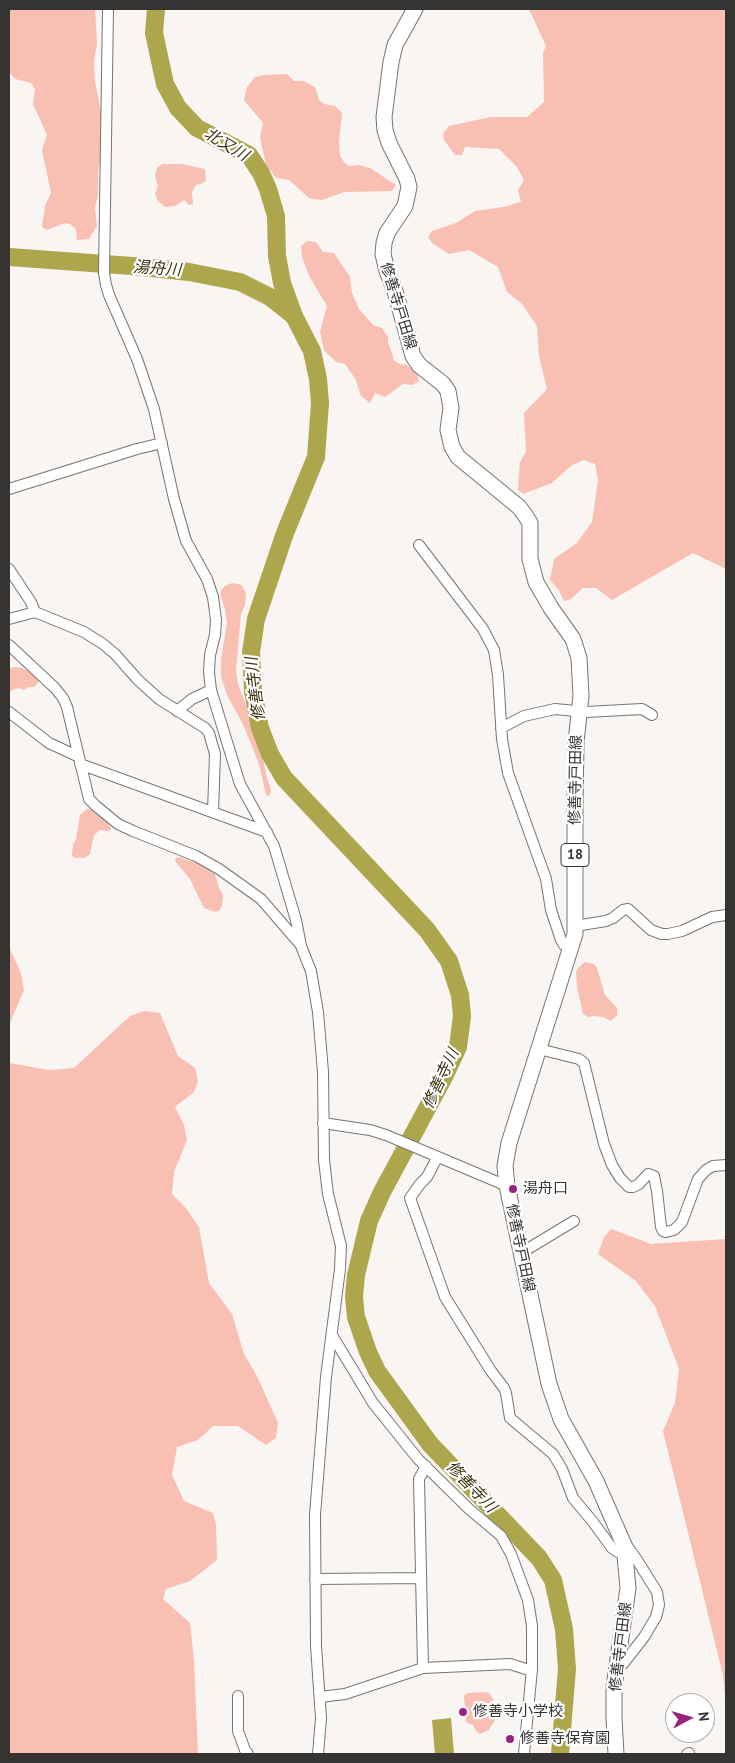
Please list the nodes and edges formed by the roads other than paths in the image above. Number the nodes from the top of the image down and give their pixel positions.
1 (108, 9) edge
2 (415, 9) edge
3 (162, 443) junction
4 (9, 489) edge
5 (419, 545) dead end
6 (9, 569) edge
7 (35, 612) junction
8 (9, 619) edge
9 (9, 645) edge
10 (211, 690) junction
11 (177, 711) junction
12 (579, 711) junction
13 (9, 712) edge
14 (652, 715) dead end
15 (501, 728) junction
16 (79, 760) junction
17 (213, 812) junction
18 (267, 832) junction
19 (726, 915) edge
20 (575, 926) junction
21 (301, 946) junction
22 (571, 949) junction
23 (538, 1049) junction
24 (324, 1123) junction
25 (437, 1158) junction
26 (726, 1165) edge
27 (507, 1186) junction
28 (574, 1221) dead end
29 (521, 1253) junction
30 (332, 1334) junction
31 (426, 1466) junction
32 (624, 1547) junction
33 (421, 1578) junction
34 (315, 1579) junction
35 (617, 1667) junction
36 (423, 1668) junction
37 (532, 1672) junction
38 (238, 1696) dead end
39 (320, 1698) junction
40 (248, 1754) edge
41 (318, 1754) edge
42 (524, 1754) edge
43 (616, 1754) edge

1 - 3 street
2 - 12 main road, 修善寺戸田線 / 18
3 - 4 street
3 - 10 street
5 - 15 street
6 - 7 street
7 - 8 street
7 - 11 street
9 - 16 street
10 - 11 street
10 - 18 street
11 - 17 street
12 - 14 street
12 - 15 street
12 - 20 main road, 修善寺戸田線 / 18
13 - 16 street
15 - 22 street
16 - 17 street
16 - 21 street
17 - 18 street
18 - 21 street
19 - 20 street
20 - 22 main road, 修善寺戸田線 / 18
21 - 24 street
22 - 23 main road, 修善寺戸田線 / 18
23 - 26 street
23 - 27 main road, 修善寺戸田線 / 18
24 - 25 street
24 - 30 street
25 - 27 street
25 - 32 street
27 - 29 main road, 修善寺戸田線 / 18
28 - 29 street
29 - 32 main road, 修善寺戸田線 / 18
30 - 31 street
30 - 34 street
31 - 33 street
31 - 37 street
32 - 35 main road, 修善寺戸田線 / 18
32 - 35 street
33 - 34 street
33 - 36 street
34 - 39 street
35 - 43 main road, 修善寺戸田線 / 18
36 - 37 street
36 - 39 street
37 - 42 street
38 - 40 street
39 - 41 street

